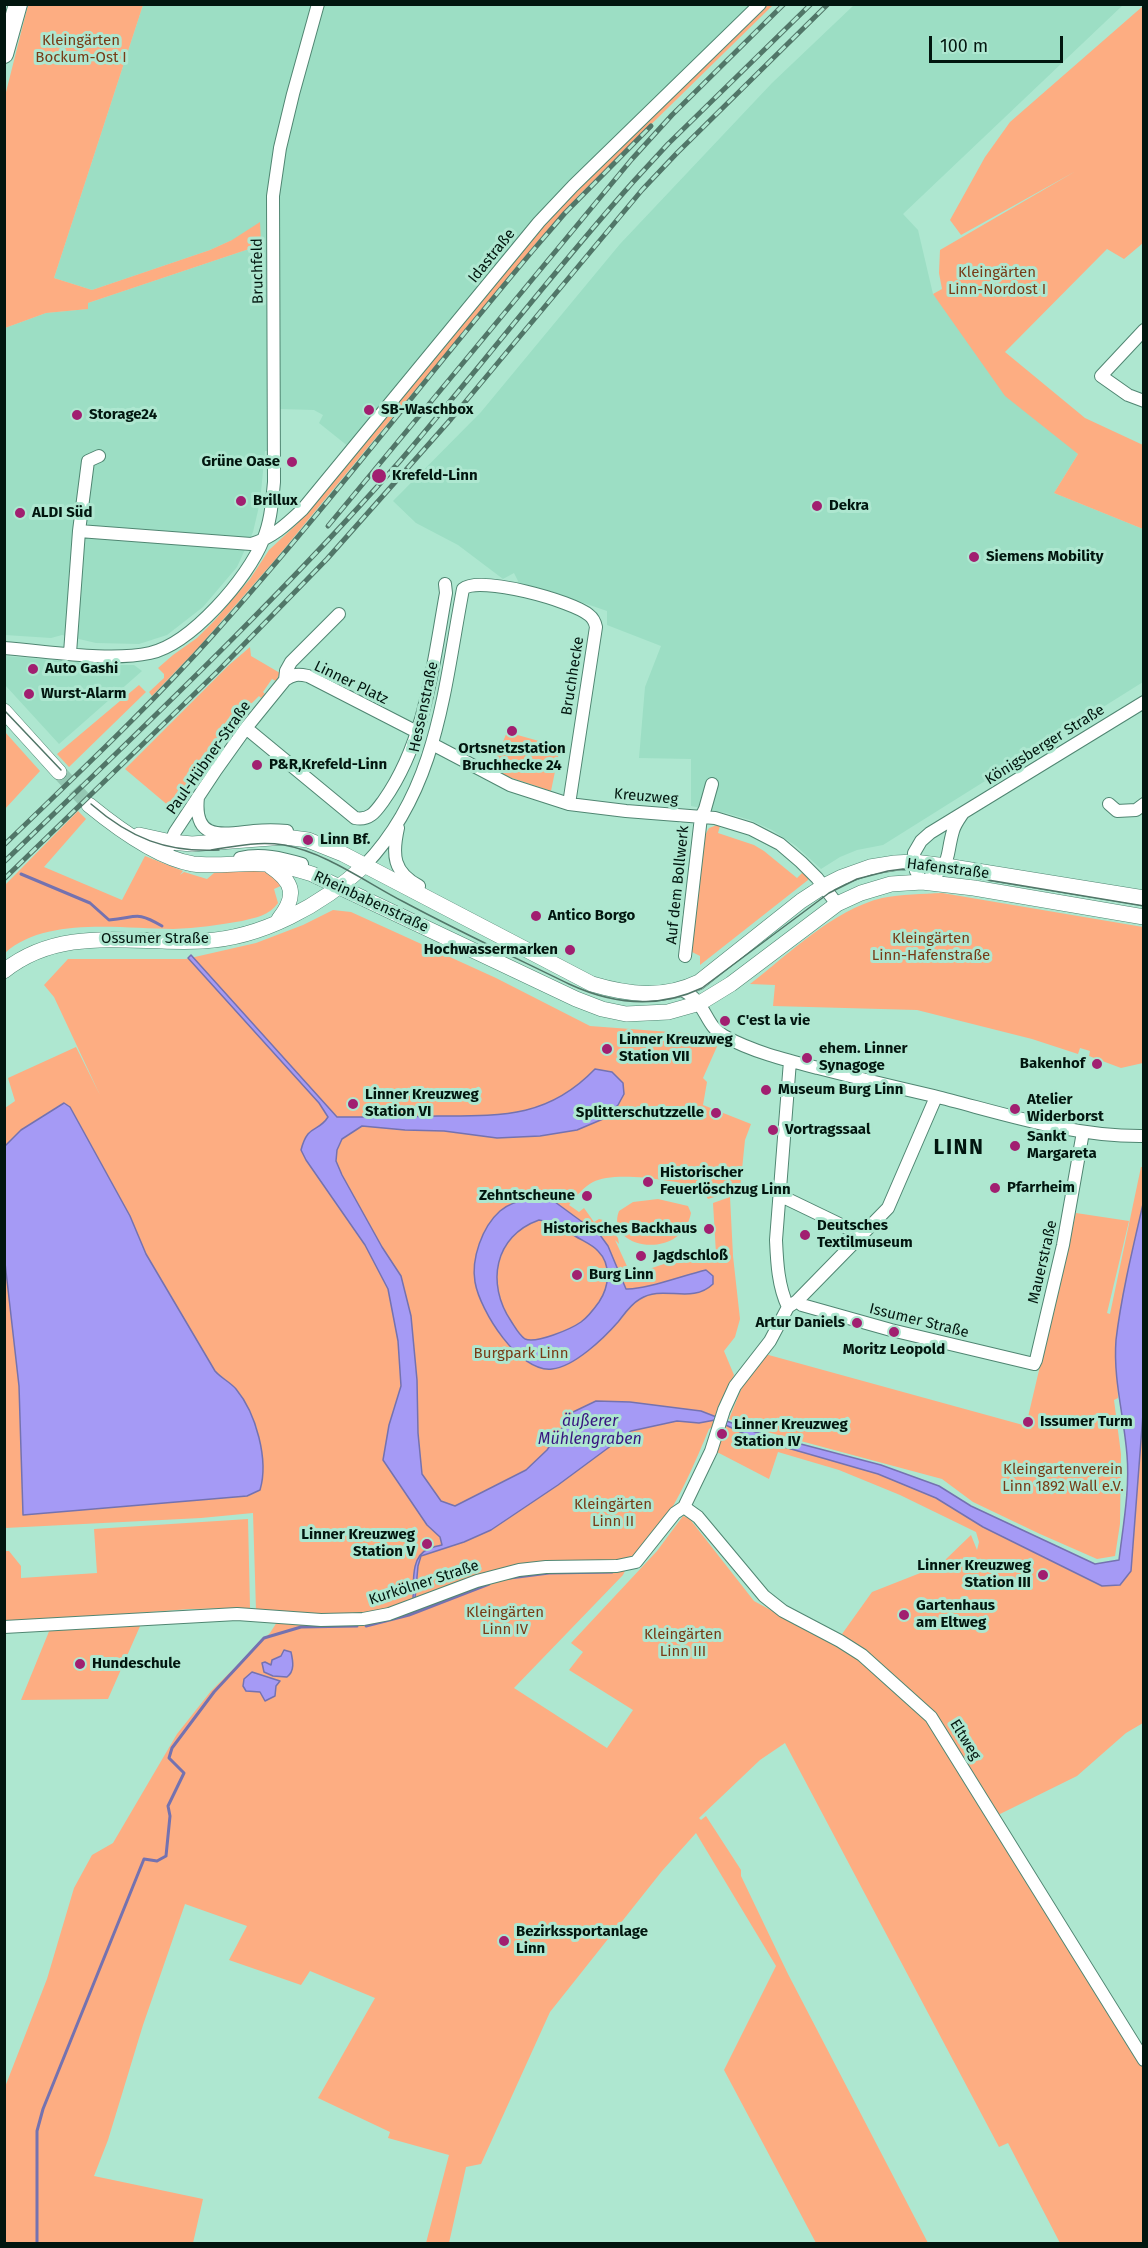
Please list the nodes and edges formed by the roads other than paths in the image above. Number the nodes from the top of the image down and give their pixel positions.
1 (18, 4) edge
2 (318, 4) edge
3 (760, 4) edge
4 (4, 54) edge
5 (1143, 330) edge
6 (1143, 401) edge
7 (99, 456) dead end
8 (79, 531) junction
9 (263, 541) junction
10 (445, 584) dead end
11 (463, 589) joint
12 (339, 614) dead end
13 (4, 648) edge
14 (70, 653) junction
15 (285, 680) junction
16 (1143, 702) edge
17 (4, 711) edge
18 (246, 728) junction
19 (417, 732) junction
20 (434, 745) junction
21 (59, 772) tunnel mouth
22 (712, 784) dead end
23 (198, 797) junction
24 (569, 804) junction
25 (1109, 804) dead end
26 (1143, 804) edge
27 (89, 805) tunnel mouth
28 (963, 813) junction
29 (701, 817) junction
30 (398, 825) junction
31 (304, 840) junction
32 (168, 849) junction
33 (914, 862) junction
34 (268, 864) junction
35 (212, 865) junction
36 (946, 866) junction
37 (353, 877) junction
38 (922, 882) junction
39 (824, 886) junction
40 (1143, 898) edge
41 (837, 904) junction
42 (441, 906) junction
43 (1143, 917) edge
44 (277, 922) junction
45 (524, 948) junction
46 (685, 956) dead end
47 (4, 971) edge
48 (682, 990) junction
49 (700, 1003) junction
50 (790, 1061) junction
51 (936, 1097) junction
52 (1083, 1132) junction
53 (1143, 1136) edge
54 (779, 1195) junction
55 (862, 1235) junction
56 (793, 1304) junction
57 (1035, 1363) joint
58 (684, 1506) junction
59 (4, 1627) edge
60 (1143, 2060) edge

1 - 4 highway
2 - 9 street, Bruchfeld
3 - 9 street, Idastraße
5 - 6 street
7 - 8 street
8 - 9 street
8 - 14 street
9 - 14 street, Bruchfeld
10 - 19 street
11 - 20 street, Hessenstraße
11 - 24 street, Bruchhecke
12 - 15 street, Linner Platz
13 - 14 street, Bruchfeld
15 - 18 street, Paul-Hübner-Straße
15 - 19 street, Linner Platz
16 - 28 street, Königsberger Straße
17 - 21 main road
18 - 19 street
18 - 23 street, Paul-Hübner-Straße
20 - 24 street, Kreuzweg
20 - 30 street, Hessenstraße
22 - 29 street, Auf dem Bollwerk
23 - 31 street
23 - 32 street, Paul-Hübner-Straße
24 - 29 street, Kreuzweg
25 - 26 street
27 - 32 main road, Rheinbabenstraße
28 - 33 street, Königsberger Straße
28 - 36 street
29 - 39 street, Kreuzweg
29 - 46 street, Auf dem Bollwerk
30 - 37 street, Hessenstraße
30 - 42 street, Hessenstraße
31 - 32 main road, Rheinbabenstraße
31 - 37 main road, Rheinbabenstraße
32 - 35 main road, Rheinbabenstraße
33 - 36 main road, Hafenstraße
33 - 38 street
33 - 39 main road, Hafenstraße
34 - 35 main road, Rheinbabenstraße
34 - 37 main road, Rheinbabenstraße
34 - 44 main road
35 - 37 street
36 - 38 street
36 - 40 main road, Hafenstraße
37 - 42 main road, Rheinbabenstraße
37 - 44 main road, Ossumer Straße
37 - 45 street, Rheinbabenstraße
37 - 49 main road, Rheinbabenstraße
38 - 41 main road, Hafenstraße
38 - 43 main road, Hafenstraße
39 - 41 street, Kreuzweg
39 - 48 main road, Hafenstraße
41 - 49 main road, Hafenstraße
42 - 45 main road, Rheinbabenstraße
44 - 47 main road, Ossumer Straße
45 - 48 main road, Rheinbabenstraße
48 - 49 street
49 - 50 street
50 - 51 street
50 - 54 street
51 - 52 street
51 - 55 street, Kurkölner Straße
52 - 53 street
52 - 57 street, Mauerstraße
54 - 55 street
54 - 56 street
55 - 56 street, Kurkölner Straße
56 - 57 street, Issumer Straße
56 - 58 street, Kurkölner Straße
58 - 59 street, Kurkölner Straße
58 - 60 street, Eltweg

